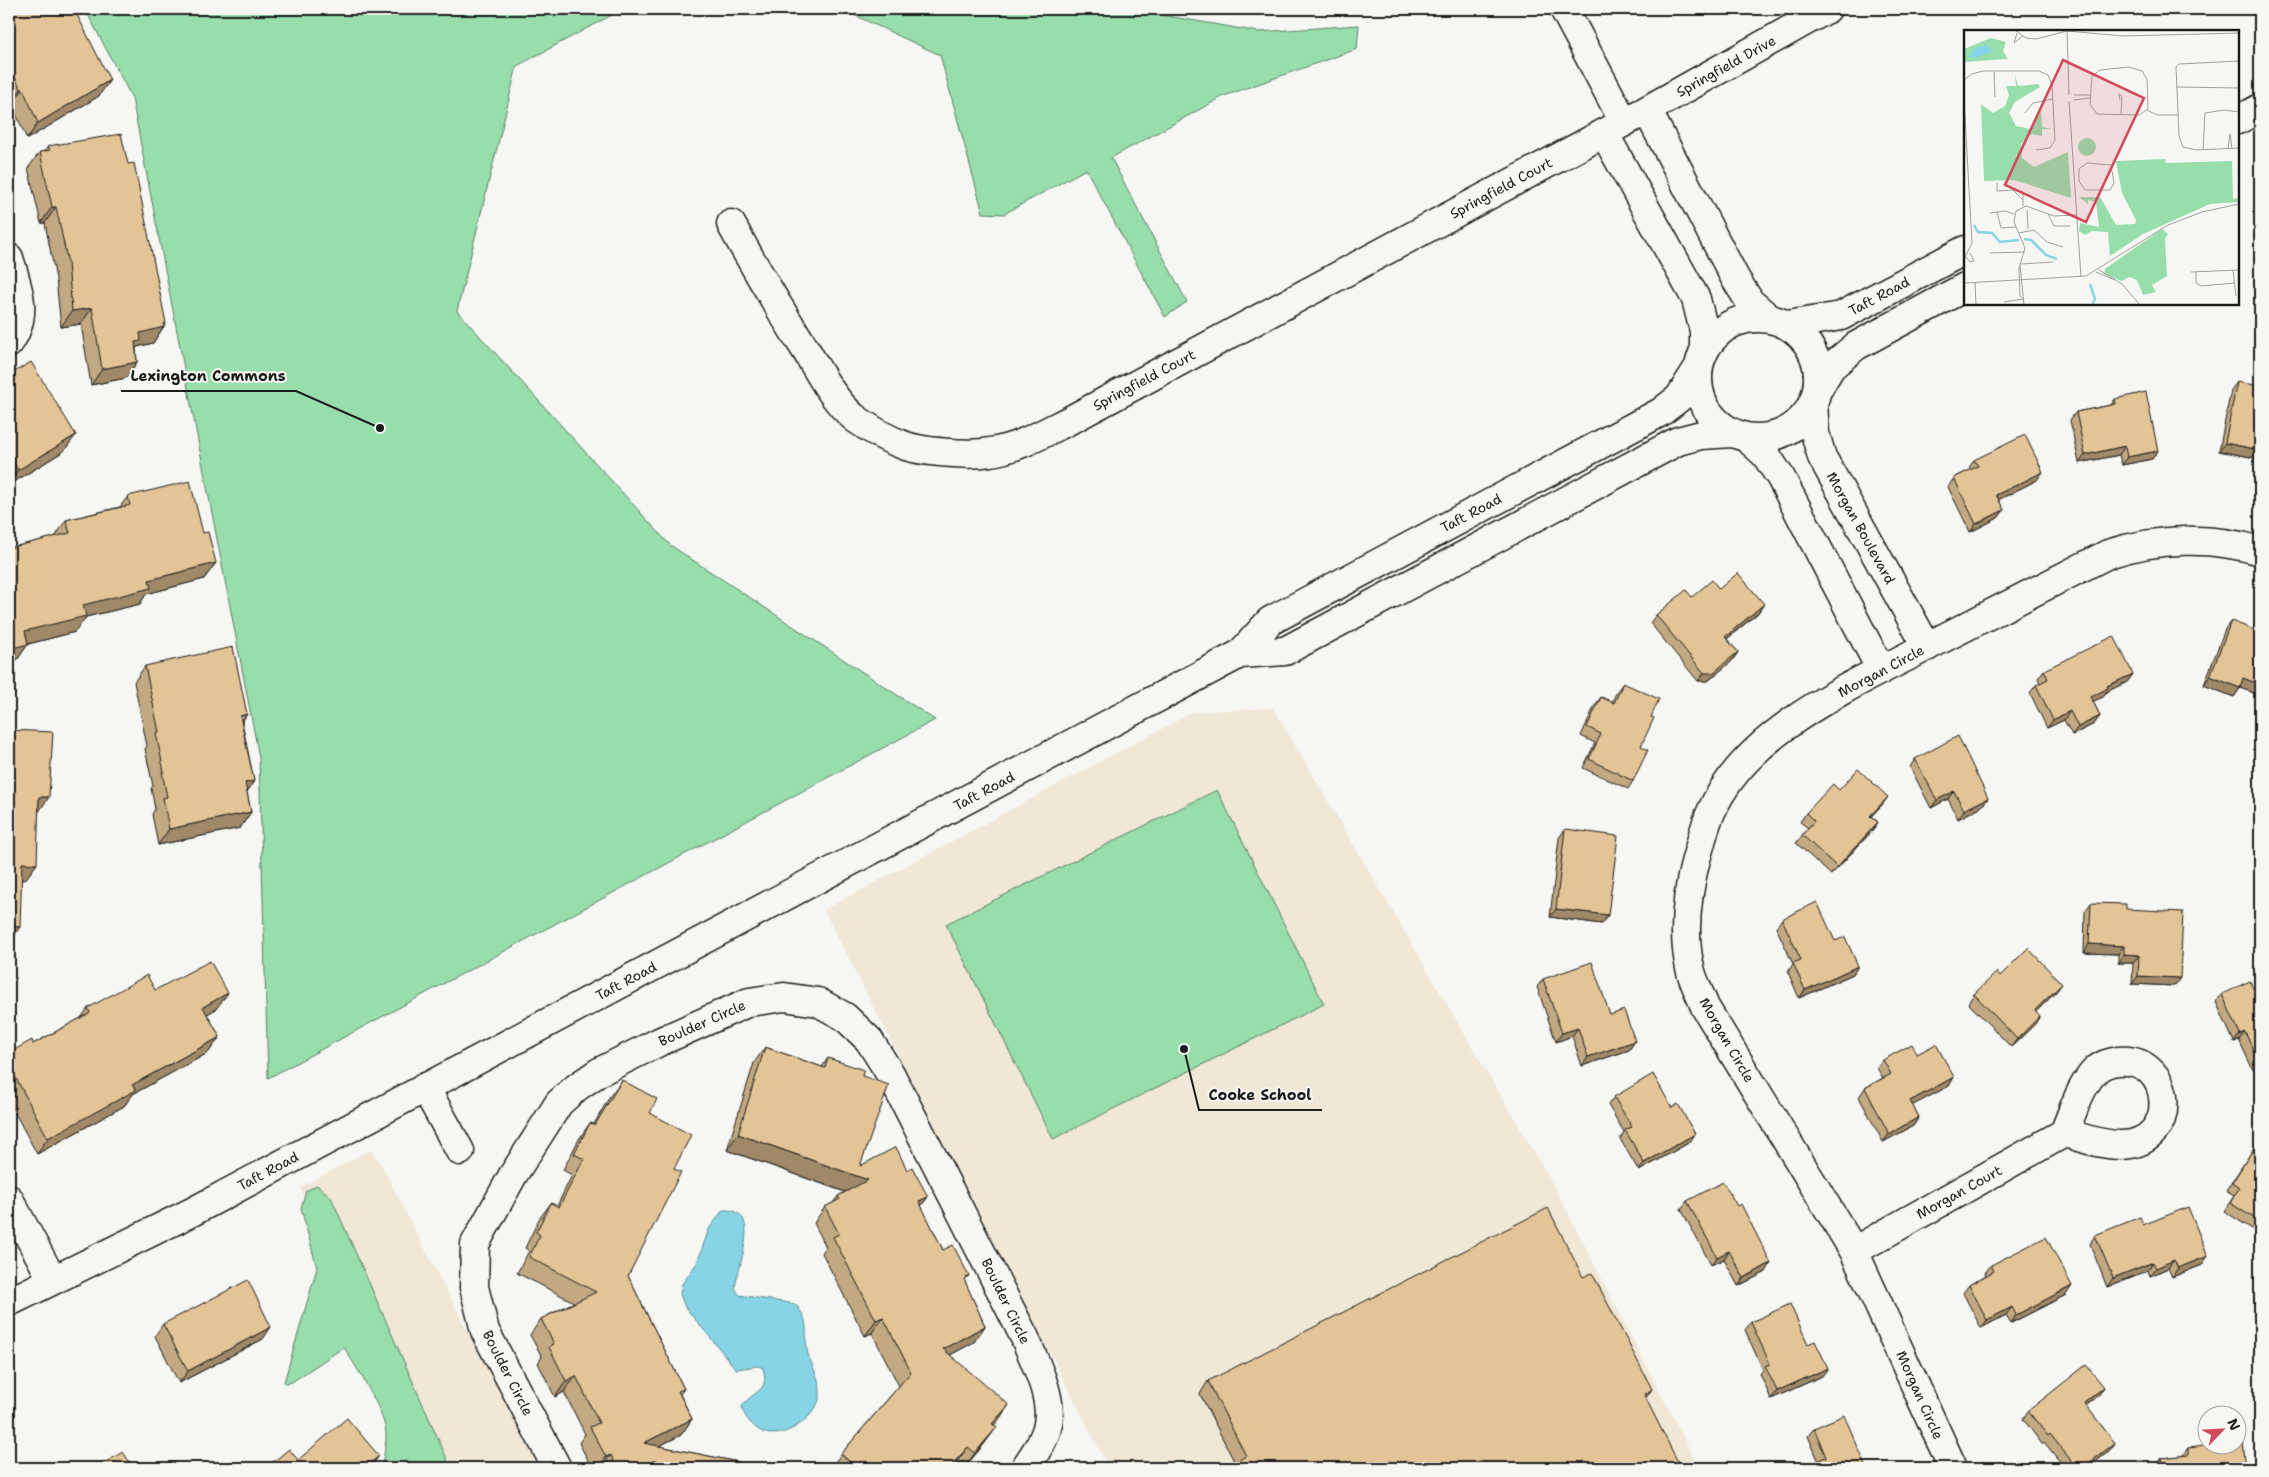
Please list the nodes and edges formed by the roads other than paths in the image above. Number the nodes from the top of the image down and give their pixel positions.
1 (1564, 9) edge
2 (1826, 9) edge
3 (2260, 108) edge
4 (2239, 119) edge
5 (1625, 122) junction
6 (731, 224) dead end
7 (1964, 251) edge
8 (9, 258) edge
9 (1964, 289) edge
10 (1779, 322) junction
11 (9, 343) edge
12 (1701, 360) junction
13 (1815, 396) junction
14 (1739, 436) junction
15 (2260, 551) edge
16 (1926, 647) junction
17 (1240, 654) junction
18 (1881, 670) junction
19 (425, 1088) junction
20 (2064, 1134) dead end
21 (460, 1151) dead end
22 (9, 1199) edge
23 (1854, 1251) junction
24 (52, 1279) junction
25 (9, 1302) edge
26 (557, 1468) edge
27 (1025, 1468) edge
28 (1953, 1468) edge

1 - 5 street
2 - 5 street, Springfield Drive
3 - 4 street
5 - 6 street, Springfield Court
5 - 10 street
5 - 12 street
7 - 10 street, Taft Road
8 - 11 street
9 - 13 street
10 - 12 street
10 - 13 street
12 - 14 street
12 - 17 street, Taft Road
13 - 14 street
13 - 16 street, Morgan Boulevard
14 - 17 street, Taft Road
14 - 18 street
15 - 16 street, Morgan Circle
16 - 18 street, Morgan Circle
17 - 19 street, Taft Road
18 - 23 street, Morgan Circle
19 - 21 street
19 - 24 street, Taft Road
20 - 23 street, Morgan Court
22 - 24 street
23 - 28 street, Morgan Circle
24 - 25 street, Taft Road
26 - 27 street, Boulder Circle

